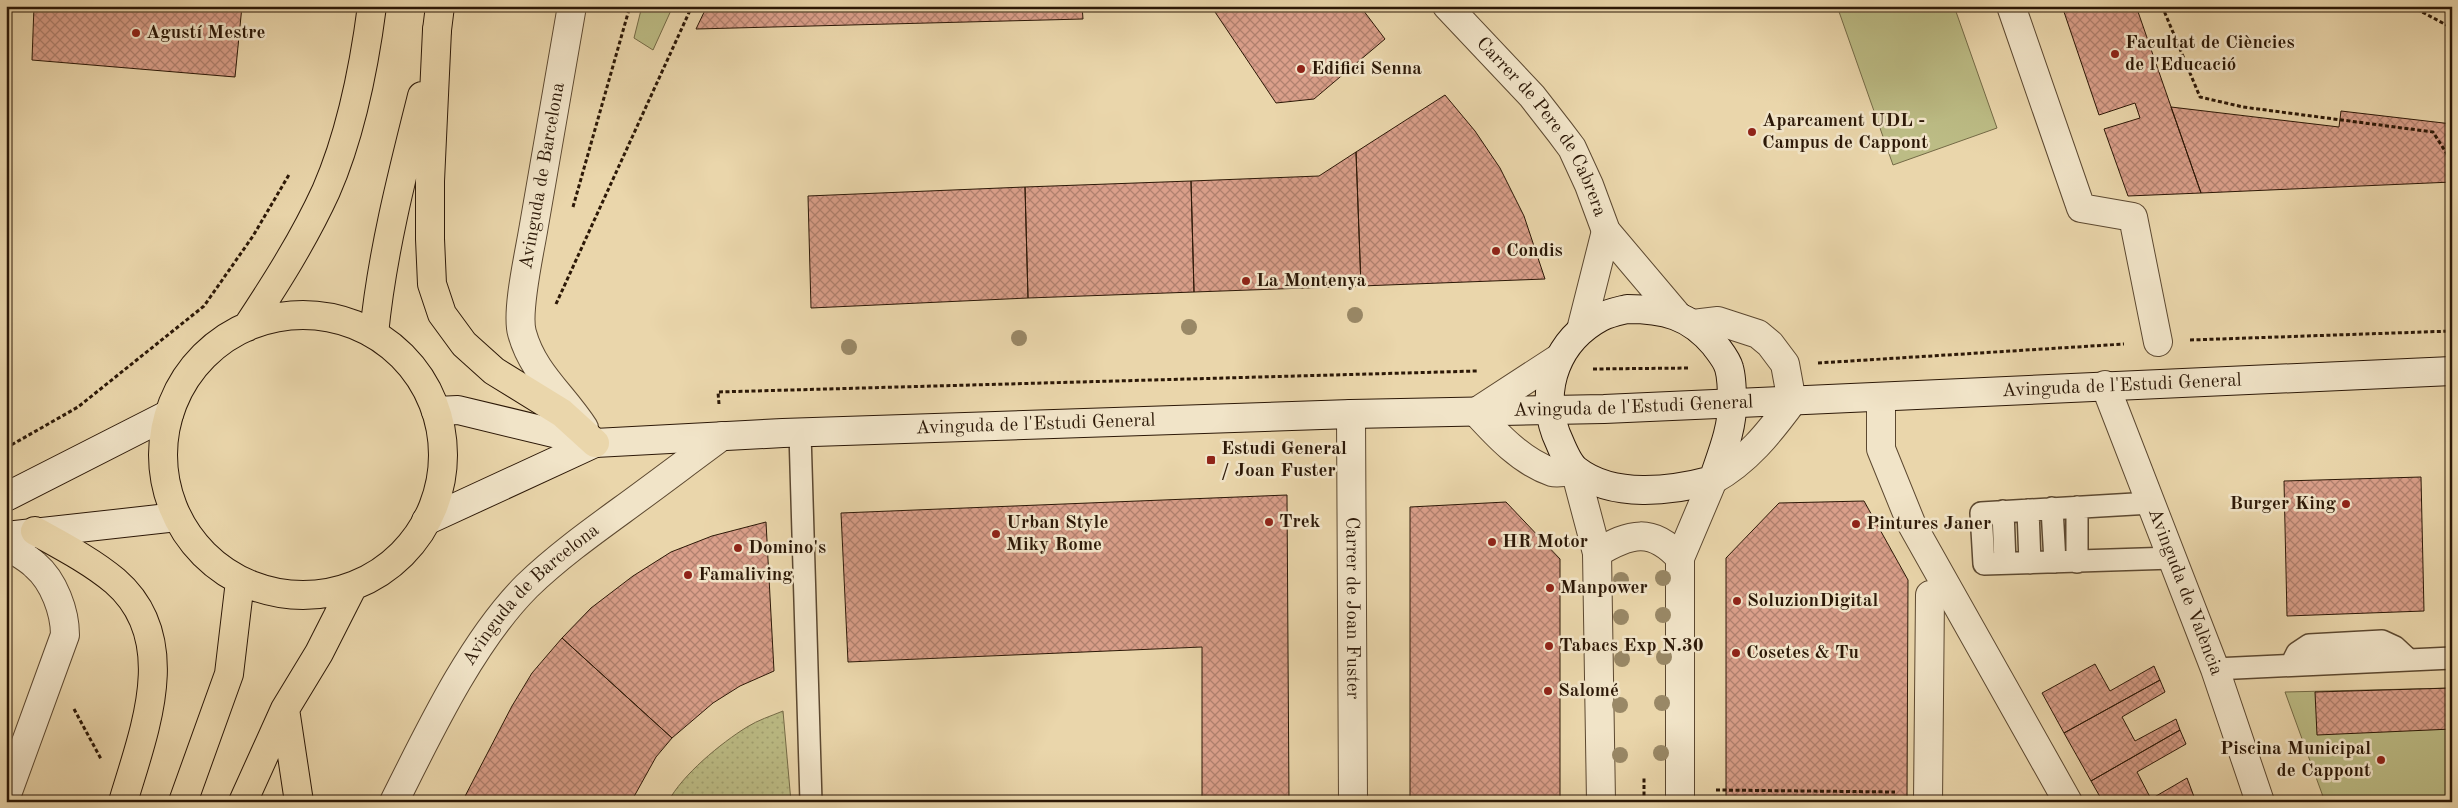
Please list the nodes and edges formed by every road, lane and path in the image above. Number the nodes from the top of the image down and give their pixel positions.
1 (372, 6) edge
2 (572, 6) edge
3 (630, 6) edge
4 (692, 6) edge
5 (1447, 6) edge
6 (2011, 6) edge
7 (2162, 6) edge
8 (2411, 6) edge
9 (441, 14) edge
10 (2452, 28) edge
11 (2452, 162) edge
12 (290, 173) dead end
13 (571, 216) dead end
14 (1606, 231) junction
15 (556, 305) dead end
16 (1685, 320) junction
17 (247, 327) junction
18 (1581, 330) junction
19 (2452, 331) edge
20 (374, 334) junction
21 (2158, 342) junction
22 (1556, 364) junction
23 (1785, 364) junction
24 (1729, 368) junction
25 (1484, 370) dead end
26 (2452, 371) edge
27 (2105, 385) junction
28 (1881, 398) junction
29 (1792, 402) junction
30 (1732, 404) junction
31 (1551, 410) junction
32 (436, 411) junction
33 (1476, 412) junction
34 (169, 414) junction
35 (1351, 414) junction
36 (800, 433) junction
37 (722, 436) junction
38 (595, 443) junction
39 (6, 448) edge
40 (1575, 470) junction
41 (1713, 480) junction
42 (6, 498) edge
43 (2151, 503) junction
44 (2077, 507) junction
45 (2052, 508) junction
46 (2028, 510) junction
47 (177, 518) junction
48 (426, 521) junction
49 (34, 531) junction
50 (6, 536) edge
51 (6, 545) edge
52 (1597, 553) junction
53 (1680, 558) junction
54 (2173, 558) junction
55 (2055, 562) junction
56 (2077, 562) junction
57 (2030, 563) junction
58 (240, 580) junction
59 (353, 586) junction
60 (1930, 595) dead end
61 (2452, 658) edge
62 (2215, 670) junction
63 (72, 704) dead end
64 (285, 710) junction
65 (104, 764) dead end
66 (1716, 790) dead end
67 (6, 797) edge
68 (1928, 797) edge
69 (123, 802) edge
70 (183, 802) edge
71 (243, 802) edge
72 (299, 802) edge
73 (394, 802) edge
74 (811, 802) edge
75 (1353, 802) edge
76 (1601, 802) edge
77 (1680, 802) edge
78 (2068, 802) edge
79 (2260, 802) edge

1 - 17 main road
2 - 38 street, Avinguda de Barcelona
3 - 13 path
4 - 15 path
5 - 14 street, Carrer de Pere de Cabrera
6 - 21 street
7 - 11 path
8 - 10 path
9 - 20 main road
9 - 38 main road
12 - 39 path
14 - 16 street, Carrer de Pere de Cabrera
14 - 18 street, Carrer de Pere de Cabrera
16 - 18 street
16 - 23 street
16 - 24 street, Carrer de Pere de Cabrera
17 - 20 main road
17 - 34 main road
18 - 22 street
19 - 21 path
20 - 32 main road
21 - 23 path
22 - 24 path
22 - 31 street
22 - 33 street, Avinguda de l'Estudi General
23 - 29 street
24 - 30 street
25 - 37 path
26 - 27 street, Avinguda de l'Estudi General
27 - 28 street, Avinguda de l'Estudi General
27 - 43 street, Avinguda de València
28 - 29 street, Avinguda de l'Estudi General
28 - 78 street
29 - 30 street, Avinguda de l'Estudi General
29 - 41 street, Avinguda de l'Estudi General
30 - 31 street, Avinguda de l'Estudi General
30 - 41 street
31 - 33 street, Avinguda de l'Estudi General
31 - 40 street
32 - 38 street, Avinguda de l'Estudi General
32 - 48 main road
33 - 35 street, Avinguda de l'Estudi General
33 - 40 street, Avinguda de l'Estudi General
34 - 42 street
34 - 47 main road
35 - 36 street, Avinguda de l'Estudi General
35 - 75 street, Carrer de Joan Fuster
36 - 37 street, Avinguda de l'Estudi General
36 - 74 lane
37 - 38 street, Avinguda de l'Estudi General
37 - 73 street, Avinguda de Barcelona
38 - 48 street, Avinguda de l'Estudi General
40 - 41 street, Avinguda de l'Estudi General
40 - 52 street
41 - 53 street
43 - 44 lane
43 - 54 street, Avinguda de València
44 - 45 lane
44 - 56 lane
45 - 46 lane
45 - 55 lane
46 - 57 lane
46 - 57 lane
47 - 49 street
47 - 58 main road
48 - 59 main road
49 - 50 street
49 - 69 main road
51 - 67 street
52 - 53 street
52 - 76 street
53 - 77 street
54 - 56 lane
54 - 62 street, Avinguda de València
55 - 56 lane
55 - 57 lane
58 - 59 main road
58 - 70 main road
59 - 64 main road
60 - 68 street
61 - 62 lane
62 - 79 street, Avinguda de València
63 - 65 path
64 - 71 main road
64 - 72 main road
66 - 68 path

